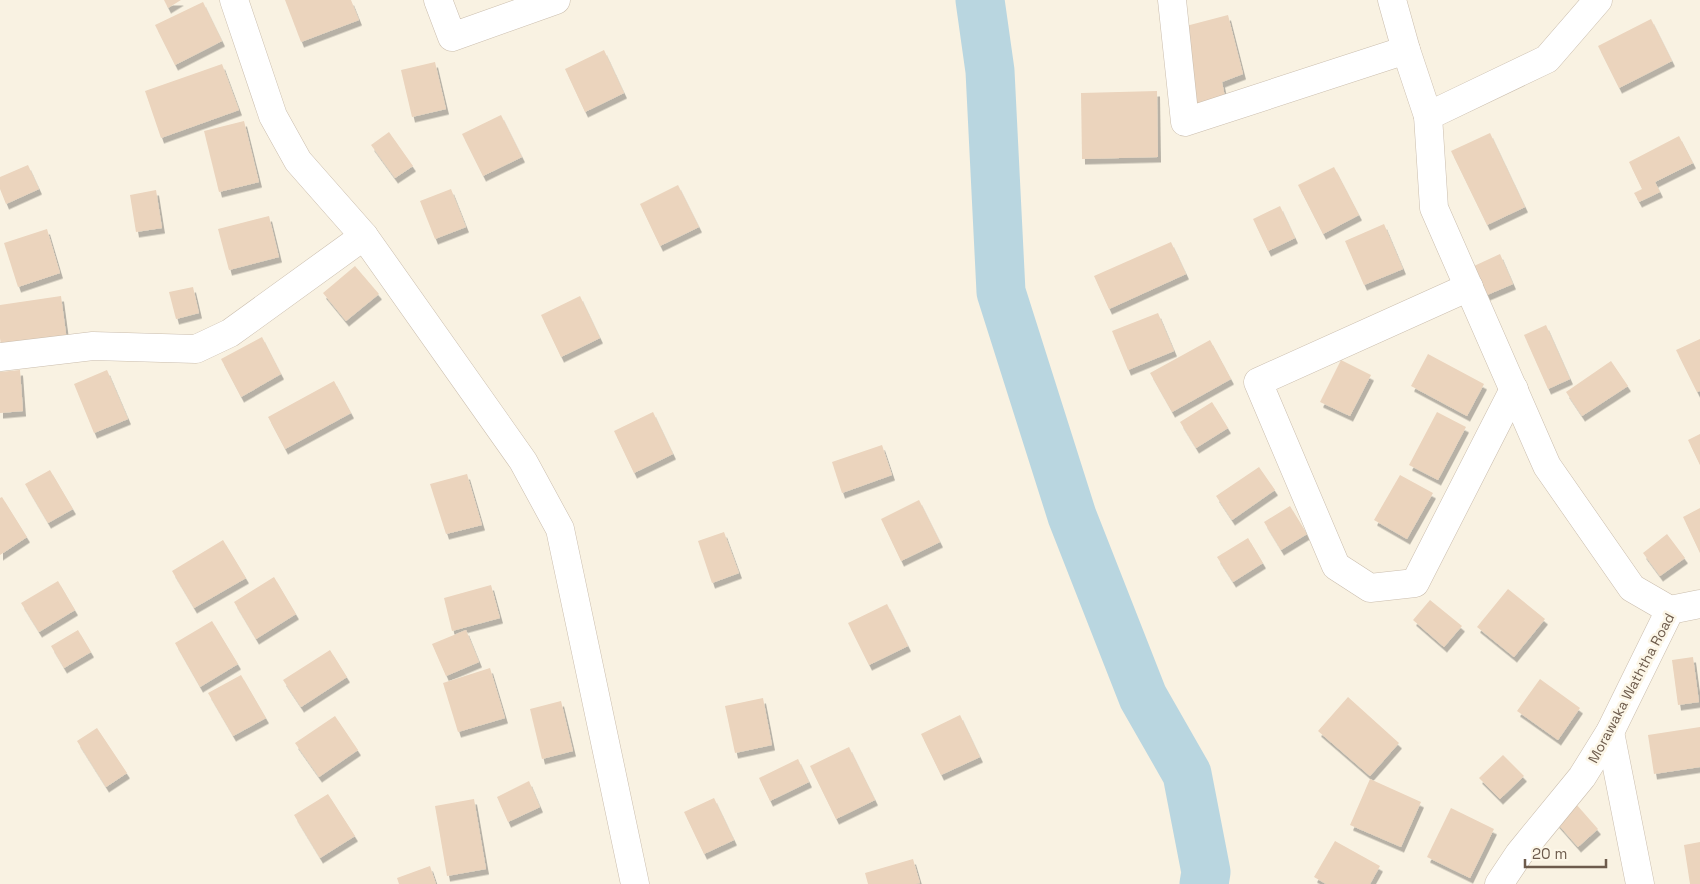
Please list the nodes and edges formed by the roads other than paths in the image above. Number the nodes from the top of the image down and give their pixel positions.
1 (438, 0) edge
2 (556, 0) edge
3 (1172, 0) edge
4 (1392, 0) edge
5 (1598, 0) edge
6 (237, 1) edge
7 (1406, 50) junction
8 (1428, 116) junction
9 (364, 236) junction
10 (1469, 287) junction
11 (0, 357) edge
12 (1514, 389) junction
13 (1700, 604) edge
14 (1670, 610) junction
15 (1610, 732) junction
16 (635, 884) edge
17 (1499, 884) edge
18 (1640, 884) edge

1 - 2 street
3 - 7 street
4 - 7 street
5 - 8 street
6 - 9 street
7 - 8 street
8 - 10 street
9 - 11 street
9 - 16 street
10 - 12 street
10 - 12 street
12 - 14 street
13 - 14 street, Morawaka Waththa Road
14 - 15 street, Morawaka Waththa Road
15 - 17 street, Morawaka Waththa Road
15 - 18 street

